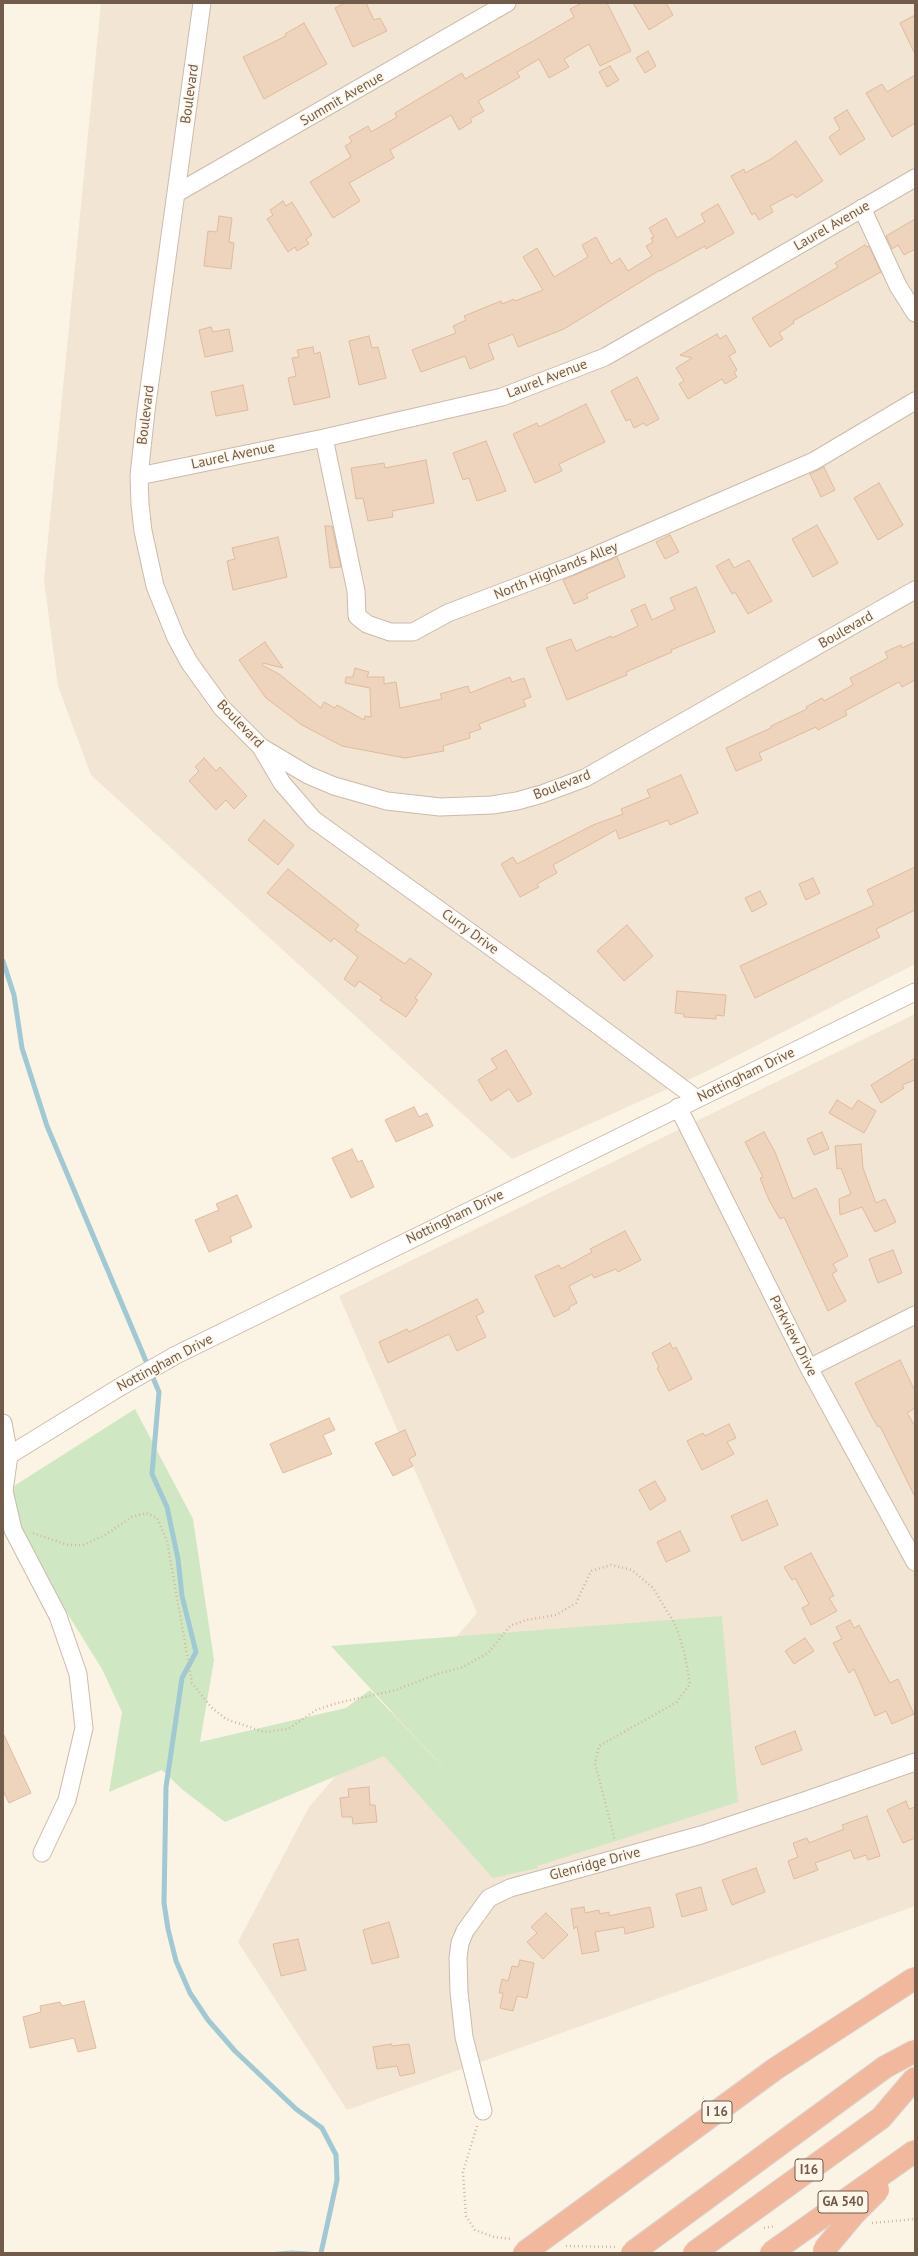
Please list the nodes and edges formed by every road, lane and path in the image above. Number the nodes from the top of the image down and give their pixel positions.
1 (202, 3) edge
2 (508, 3) edge
3 (915, 178) edge
4 (176, 193) junction
5 (862, 208) junction
6 (915, 313) edge
7 (915, 401) edge
8 (324, 438) junction
9 (139, 476) junction
10 (915, 590) edge
11 (261, 747) junction
12 (915, 992) edge
13 (697, 1099) junction
14 (678, 1107) junction
15 (915, 1315) edge
16 (809, 1368) junction
17 (3, 1422) edge
18 (6, 1457) edge
19 (13, 1526) junction
20 (915, 1562) edge
21 (915, 1762) edge
22 (42, 1853) dead end
23 (619, 1857) junction
24 (915, 1978) edge
25 (915, 2051) edge
26 (915, 2078) edge
27 (483, 2111) dead end
28 (915, 2151) edge
29 (915, 2156) edge
30 (824, 2250) dead end
31 (524, 2253) edge
32 (632, 2253) edge
33 (694, 2253) edge
34 (771, 2253) edge

1 - 4 street, Boulevard
2 - 4 street, Summit Avenue
3 - 5 street, Laurel Avenue
4 - 9 street, Boulevard
5 - 6 street
5 - 8 street, Laurel Avenue
7 - 8 street, North Highlands Alley
8 - 9 street, Laurel Avenue
9 - 11 street, Boulevard
10 - 11 street, Boulevard
11 - 13 street, Curry Drive
12 - 13 street, Nottingham Drive
13 - 14 street, Nottingham Drive
14 - 16 street, Parkview Drive
14 - 18 street, Nottingham Drive
15 - 16 street
16 - 20 street, Parkview Drive
17 - 18 street
18 - 19 street
19 - 22 street
19 - 23 path
21 - 23 street, Glenridge Drive
23 - 27 street, Glenridge Drive
24 - 31 highway, I 16, bridge
25 - 32 highway, bridge
26 - 33 highway, I16, bridge
28 - 34 highway, GA 540, bridge
29 - 30 highway, bridge

